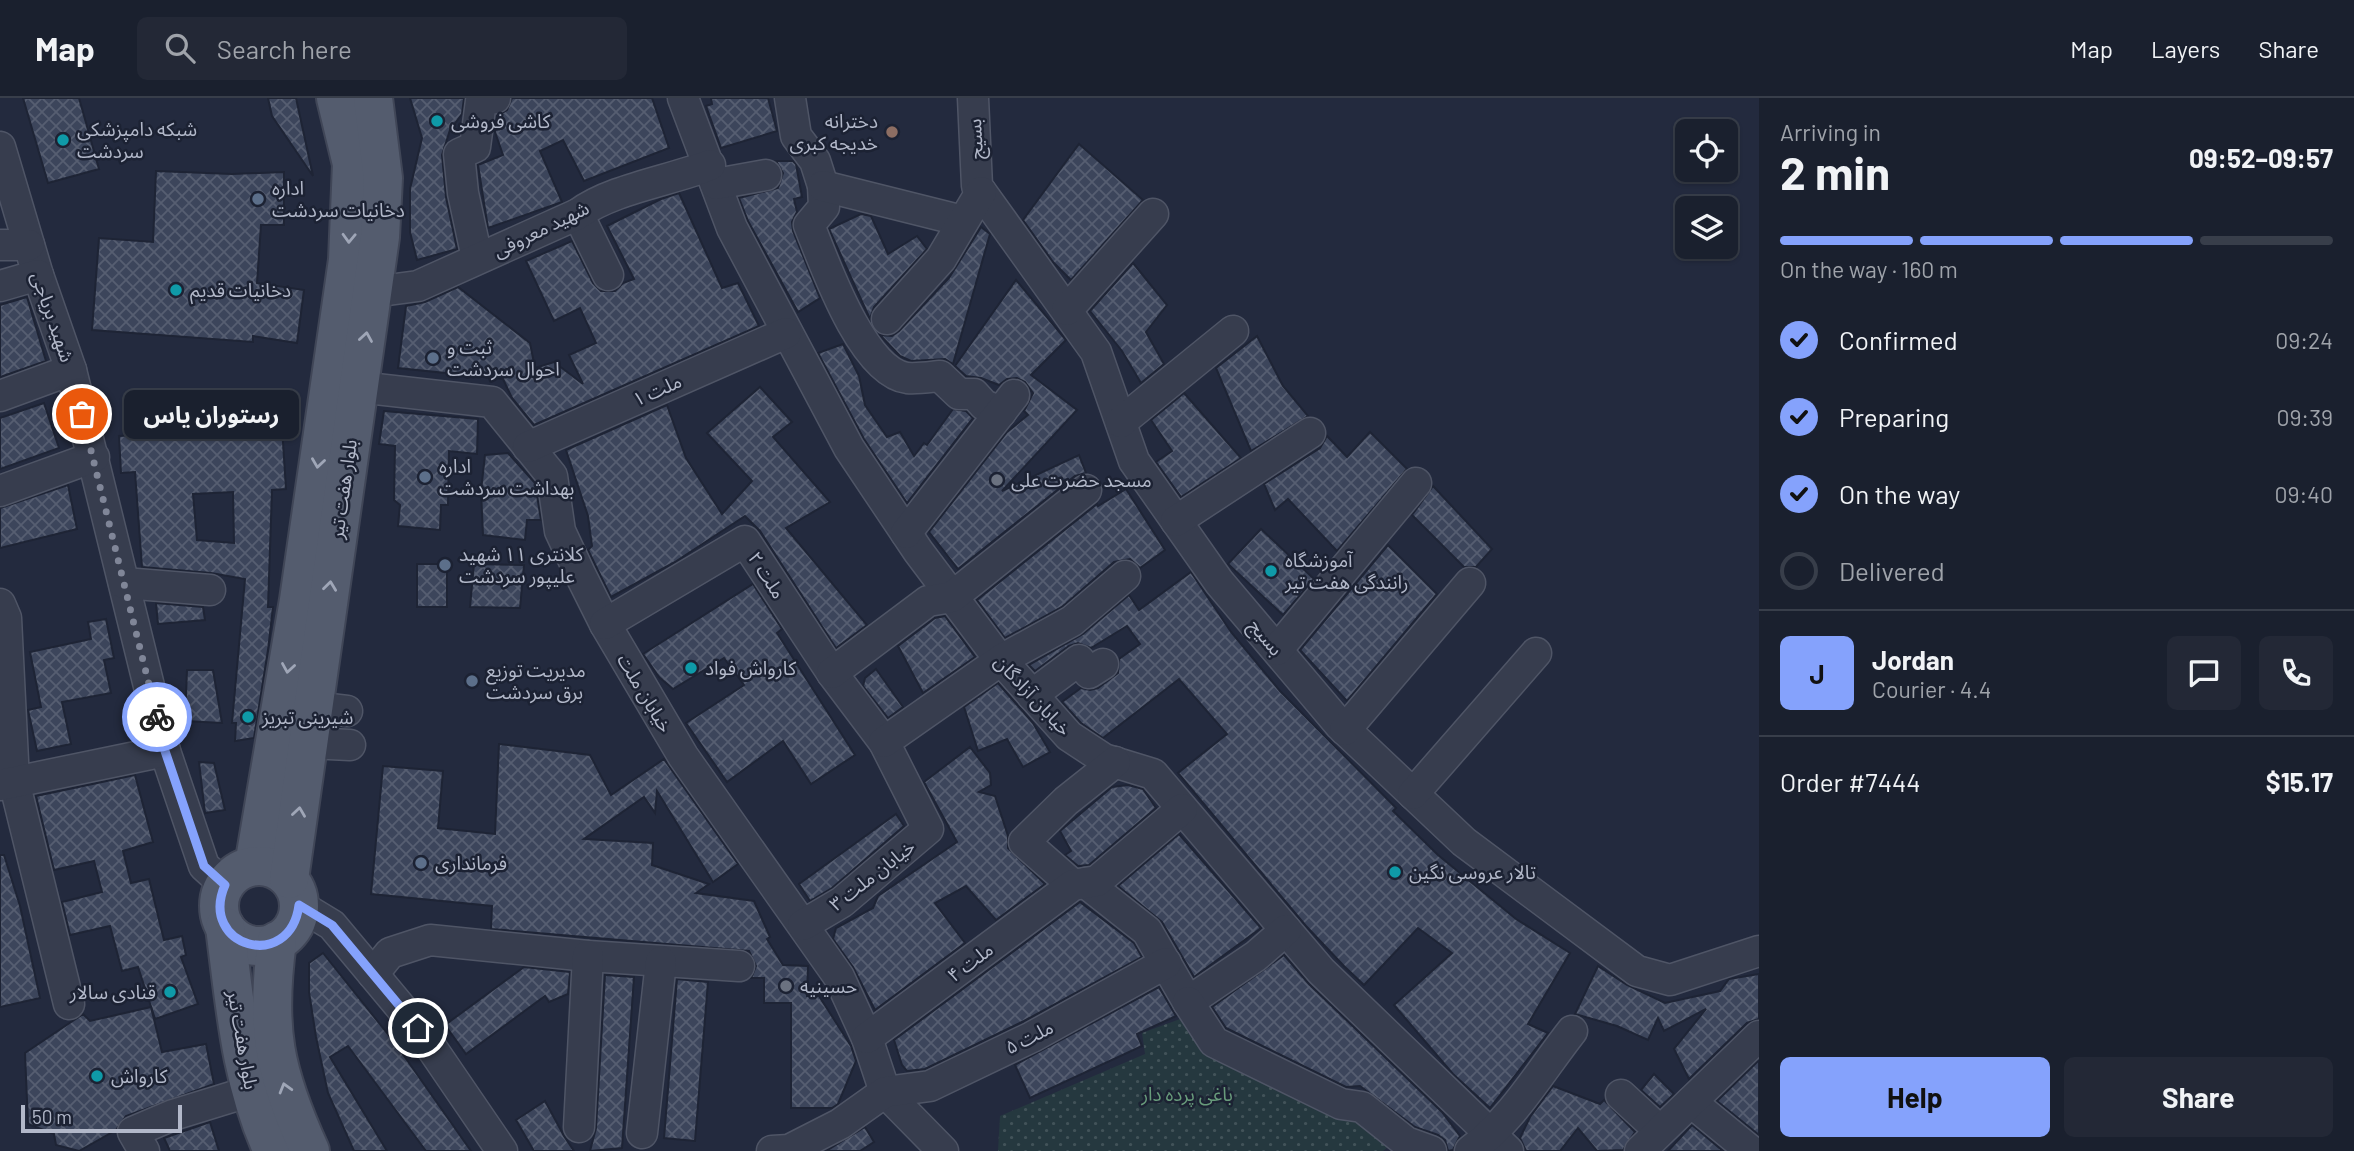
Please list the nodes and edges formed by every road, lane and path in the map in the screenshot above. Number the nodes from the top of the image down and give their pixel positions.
1 (336, 98) edge
2 (373, 98) edge
3 (495, 98) edge
4 (790, 98) edge
5 (973, 98) edge
6 (687, 99) edge
7 (0, 147) edge
8 (713, 175) junction
9 (766, 175) dead end
10 (823, 186) junction
11 (981, 192) junction
12 (578, 214) junction
13 (1153, 214) dead end
14 (963, 221) junction
15 (15, 245) edge
16 (477, 258) junction
17 (38, 275) junction
18 (608, 275) dead end
19 (0, 286) edge
20 (373, 292) junction
21 (1068, 310) junction
22 (887, 319) dead end
23 (1233, 331) dead end
24 (786, 333) junction
25 (71, 370) junction
26 (358, 387) junction
27 (0, 396) edge
28 (1121, 422) junction
29 (1310, 433) dead end
30 (528, 447) junction
31 (94, 457) junction
32 (1416, 482) dead end
33 (1086, 490) dead end
34 (0, 491) edge
35 (1176, 521) junction
36 (906, 533) junction
37 (1125, 576) dead end
38 (124, 583) junction
39 (1470, 583) dead end
40 (210, 590) dead end
41 (952, 597) junction
42 (0, 604) edge
43 (605, 624) junction
44 (1277, 650) junction
45 (1536, 653) dead end
46 (1001, 660) junction
47 (1103, 664) dead end
48 (832, 673) junction
49 (1032, 695) junction
50 (323, 720) junction
51 (1345, 730) junction
52 (884, 742) junction
53 (350, 745) dead end
54 (165, 751) junction
55 (1115, 762) junction
56 (7, 783) edge
57 (1413, 794) junction
58 (1182, 809) junction
59 (267, 884) junction
60 (1080, 884) junction
61 (803, 925) junction
62 (225, 927) junction
63 (1286, 930) junction
64 (277, 942) junction
65 (1759, 951) edge
66 (588, 956) junction
67 (661, 962) junction
68 (1166, 963) junction
69 (739, 966) dead end
70 (373, 974) junction
71 (1188, 1002) junction
72 (69, 1004) dead end
73 (1572, 1031) dead end
74 (1759, 1036) edge
75 (867, 1038) junction
76 (251, 1091) junction
77 (885, 1092) junction
78 (1621, 1095) dead end
79 (1691, 1102) junction
80 (579, 1127) dead end
81 (642, 1133) dead end
82 (1490, 1145) edge
83 (1648, 1145) edge
84 (144, 1151) edge
85 (273, 1151) edge
86 (310, 1151) edge
87 (502, 1151) edge
88 (772, 1151) edge
89 (943, 1151) edge
90 (1431, 1151) edge
91 (1751, 1151) edge

1 -> 59 main road, بلوار هفت تیر
2 - 20 main road, بلوار هفت تیر
3 - 16 street
4 - 10 street
5 - 11 street, بسیج
6 - 8 street, خیابان آزادگان
7 - 15 street, شهید بریاجی
8 - 9 street, شهید معروفی
8 - 12 street, شهید معروفی
8 - 24 street, خیابان آزادگان
10 - 14 street
10 - 36 street
11 - 14 street
11 - 21 street, بسیج
12 - 16 street, شهید معروفی
12 - 18 street
13 - 21 street
14 - 22 street
15 - 17 street, شهید بریاجی
16 - 20 street, شهید معروفی
17 - 19 street
17 - 25 street, شهید بریاجی
26 -> 20 main road, بلوار هفت تیر
21 - 28 street, بسیج
23 - 28 street
24 - 30 street, ملت ۱
24 - 36 street, خیابان آزادگان
25 - 27 street
25 - 31 street, شهید بریاجی
26 - 30 street, خیابان ملت
50 -> 26 main road, بلوار هفت تیر
28 - 35 street, بسیج
29 - 35 street
30 - 43 street, خیابان ملت
31 - 34 street
31 - 38 street, شهید بریاجی
32 - 44 street
33 - 41 street
35 - 44 street, بسیج
36 - 41 street, خیابان آزادگان
37 - 46 street
38 - 40 street
38 - 54 street, شهید بریاجی
39 - 51 street
41 - 46 street, خیابان آزادگان
41 - 48 street
42 - 56 street
43 - 48 street, ملت ۲
43 - 61 street, خیابان ملت
44 - 51 street, بسیج
45 - 57 street
46 - 49 street, خیابان آزادگان
46 - 52 street
47 - 49 street
48 - 52 street, ملت ۲
49 - 55 street, خیابان آزادگان
50 - 53 street
59 -> 50 main road, بلوار هفت تیر
51 - 57 street, بسیج
52 - 61 street, خیابان ملت ۳
54 - 56 street
54 - 59 street, شهید بریاجی
55 - 58 street, خیابان آزادگان
55 - 60 street
56 - 72 street
57 - 65 street, بسیج
58 - 60 street, ملت ۴
58 - 63 street, خیابان آزادگان
59 - 62 main road, بلوار هفت تیر
59 - 64 main road
59 - 70 street, شهید بریاجی
60 - 68 street
60 - 75 street, ملت ۴
61 - 75 street, خیابان ملت
62 - 64 main road
62 - 76 main road, بلوار هفت تیر
63 - 71 street
63 - 82 street, خیابان آزادگان
86 -> 64 main road, بلوار هفت تیر
66 - 67 street
66 - 70 street
66 - 80 street
67 - 69 street
67 - 81 street
68 - 71 street
68 - 77 street, ملت ۵
70 - 87 street, شهید بریاجی
71 - 90 street
73 - 82 street
74 - 79 street
75 - 77 street, خیابان ملت
76 - 84 street
76 - 85 main road, بلوار هفت تیر
77 - 88 street
77 - 89 street
78 - 83 street
79 - 83 street
79 - 91 street

